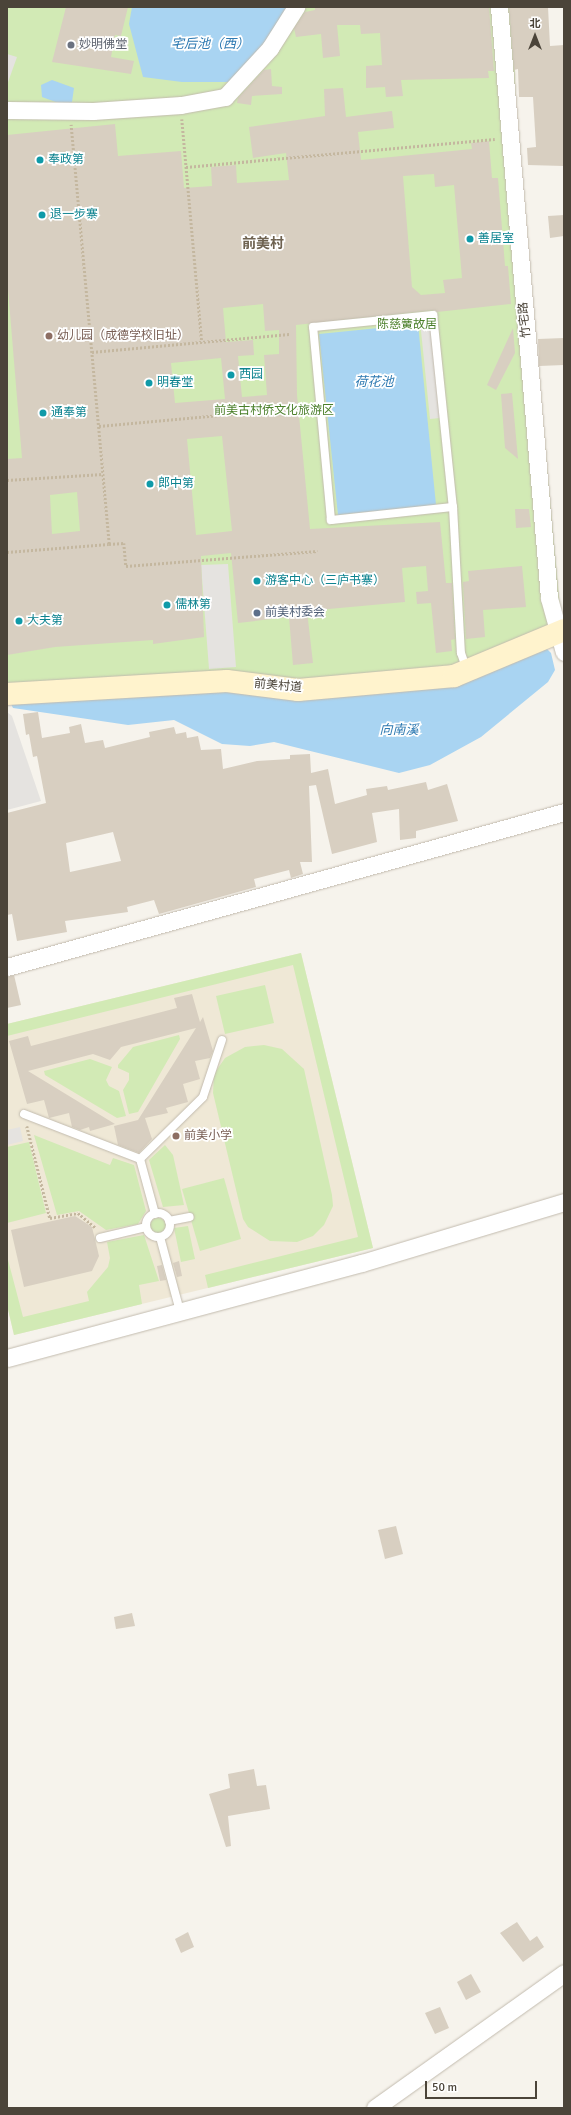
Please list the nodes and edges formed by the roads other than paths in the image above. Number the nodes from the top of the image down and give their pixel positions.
1 (296, 7) edge
2 (499, 7) edge
3 (7, 110) edge
4 (453, 507) junction
5 (562, 638) edge
6 (468, 671) junction
7 (7, 694) edge
8 (564, 812) edge
9 (7, 967) edge
10 (222, 1040) dead end
11 (24, 1114) road end
12 (140, 1159) junction
13 (564, 1202) edge
14 (154, 1214) junction
15 (190, 1217) dead end
16 (169, 1221) junction
17 (146, 1227) junction
18 (160, 1237) junction
19 (100, 1238) road end
20 (180, 1311) junction
21 (7, 1358) edge
22 (564, 1973) edge
23 (375, 2108) edge

1 - 3 street
2 - 5 street, 竹宅路
4 - 4 lane
4 - 6 lane
5 - 6 street, 前美村道
6 - 7 street, 前美村道
8 - 9 street
10 - 12 lane
11 - 12 lane
12 - 14 lane
13 - 20 street
14 - 16 lane
14 - 17 lane
15 - 16 lane
16 - 18 lane
17 - 18 lane
17 - 19 lane
18 - 20 lane
20 - 21 street
22 - 23 street

